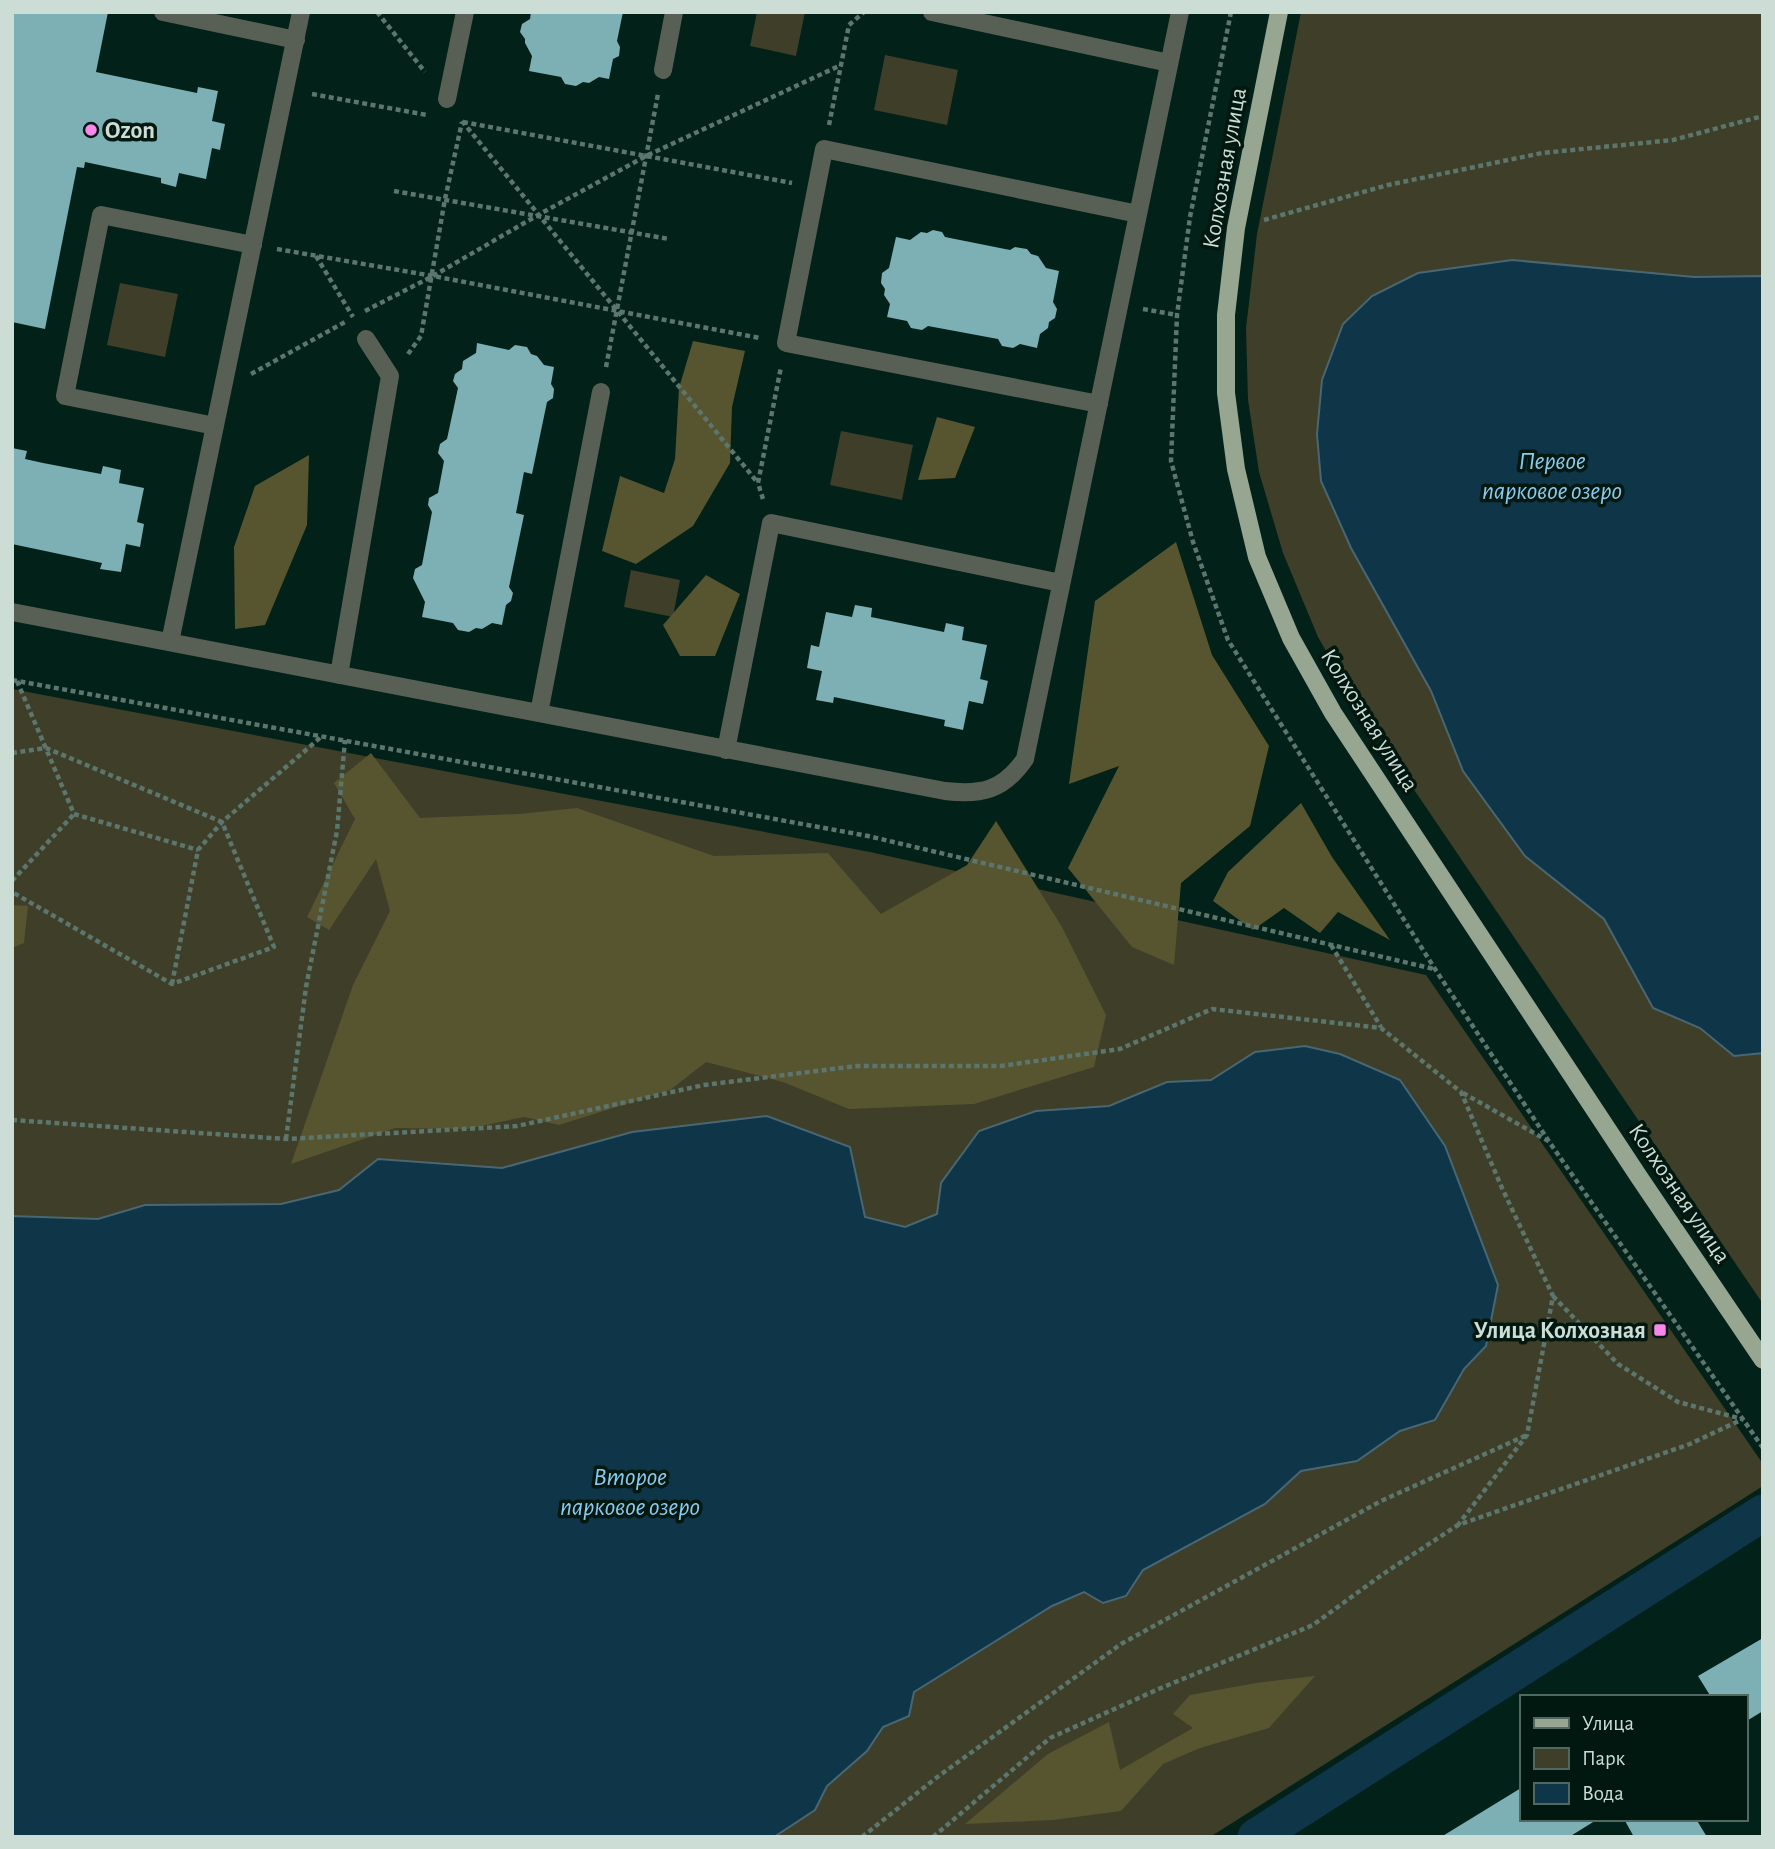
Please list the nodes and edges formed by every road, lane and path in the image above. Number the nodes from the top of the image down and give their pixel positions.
1 (163, 12) edge
2 (301, 12) edge
3 (377, 12) edge
4 (465, 12) edge
5 (674, 12) edge
6 (864, 12) edge
7 (932, 12) edge
8 (1180, 12) edge
9 (1279, 12) edge
10 (296, 40) junction
11 (1170, 63) junction
12 (841, 65) junction
13 (663, 70) joint
14 (285, 89) junction
15 (447, 99) junction
16 (435, 117) dead end
17 (1763, 117) edge
18 (462, 122) junction
19 (824, 149) junction
20 (646, 156) junction
21 (817, 188) junction
22 (394, 191) dead end
23 (446, 199) junction
24 (1138, 214) junction
25 (538, 215) junction
26 (1236, 228) junction
27 (631, 232) junction
28 (669, 239) dead end
29 (253, 245) junction
30 (316, 256) junction
31 (433, 276) junction
32 (616, 312) junction
33 (354, 317) junction
34 (421, 336) dead end
35 (366, 339) dead end
36 (786, 343) junction
37 (223, 390) junction
38 (601, 392) joint
39 (1098, 404) junction
40 (215, 426) junction
41 (758, 483) junction
42 (771, 523) junction
43 (1061, 583) junction
44 (12, 612) edge
45 (170, 642) junction
46 (339, 675) junction
47 (15, 680) edge
48 (539, 713) junction
49 (322, 736) junction
50 (345, 740) junction
51 (46, 748) junction
52 (726, 750) junction
53 (12, 752) edge
54 (74, 814) junction
55 (222, 821) junction
56 (198, 850) junction
57 (12, 880) edge
58 (12, 892) edge
59 (1330, 944) junction
60 (1436, 969) dead end
61 (172, 984) junction
62 (1381, 1028) junction
63 (1461, 1092) junction
64 (12, 1120) edge
65 (286, 1139) junction
66 (1550, 1143) dead end
67 (1553, 1296) junction
68 (1763, 1360) edge
69 (1742, 1419) junction
70 (1527, 1435) junction
71 (1763, 1448) edge
72 (1458, 1525) junction
73 (862, 1837) edge
74 (933, 1837) edge

1 - 10 lane
2 - 10 lane
3 - 15 path
4 - 15 lane
5 - 13 lane
6 - 12 path
7 - 11 lane
8 - 11 lane
9 - 26 main road, Колхозная улица
10 - 14 lane
11 - 24 lane
12 - 19 path
12 - 20 path
13 - 20 path
14 - 16 path
14 - 29 lane
15 - 18 path
17 - 26 path
18 - 20 path
18 - 23 path
18 - 25 path
19 - 21 lane
19 - 24 lane
20 - 21 path
20 - 25 path
20 - 27 path
21 - 36 lane
22 - 23 path
23 - 25 path
23 - 31 path
24 - 39 lane
25 - 27 path
25 - 31 path
25 - 32 path
26 - 68 main road, Колхозная улица
27 - 28 path
27 - 32 path
29 - 30 path
29 - 37 lane
29 - 40 lane
30 - 31 path
30 - 33 path
31 - 32 path
31 - 33 path
31 - 34 path
32 - 36 path
32 - 38 path
32 - 41 path
33 - 37 path
35 - 46 lane
36 - 39 lane
36 - 41 path
37 - 40 lane
38 - 48 lane
39 - 43 lane
40 - 45 lane
41 - 42 path
42 - 43 lane
42 - 52 lane
43 - 52 lane
44 - 45 lane
45 - 46 lane
46 - 48 lane
47 - 49 path
47 - 51 path
48 - 52 lane
49 - 50 path
49 - 55 path
50 - 59 path
50 - 65 path
51 - 53 path
51 - 54 path
51 - 55 path
54 - 56 path
54 - 57 path
55 - 56 path
55 - 61 path
56 - 61 path
58 - 61 path
59 - 60 path
59 - 62 path
62 - 63 path
62 - 65 path
63 - 66 path
63 - 67 path
64 - 65 path
67 - 69 path
67 - 70 path
69 - 71 path
69 - 72 path
70 - 72 path
70 - 73 path
72 - 74 path

